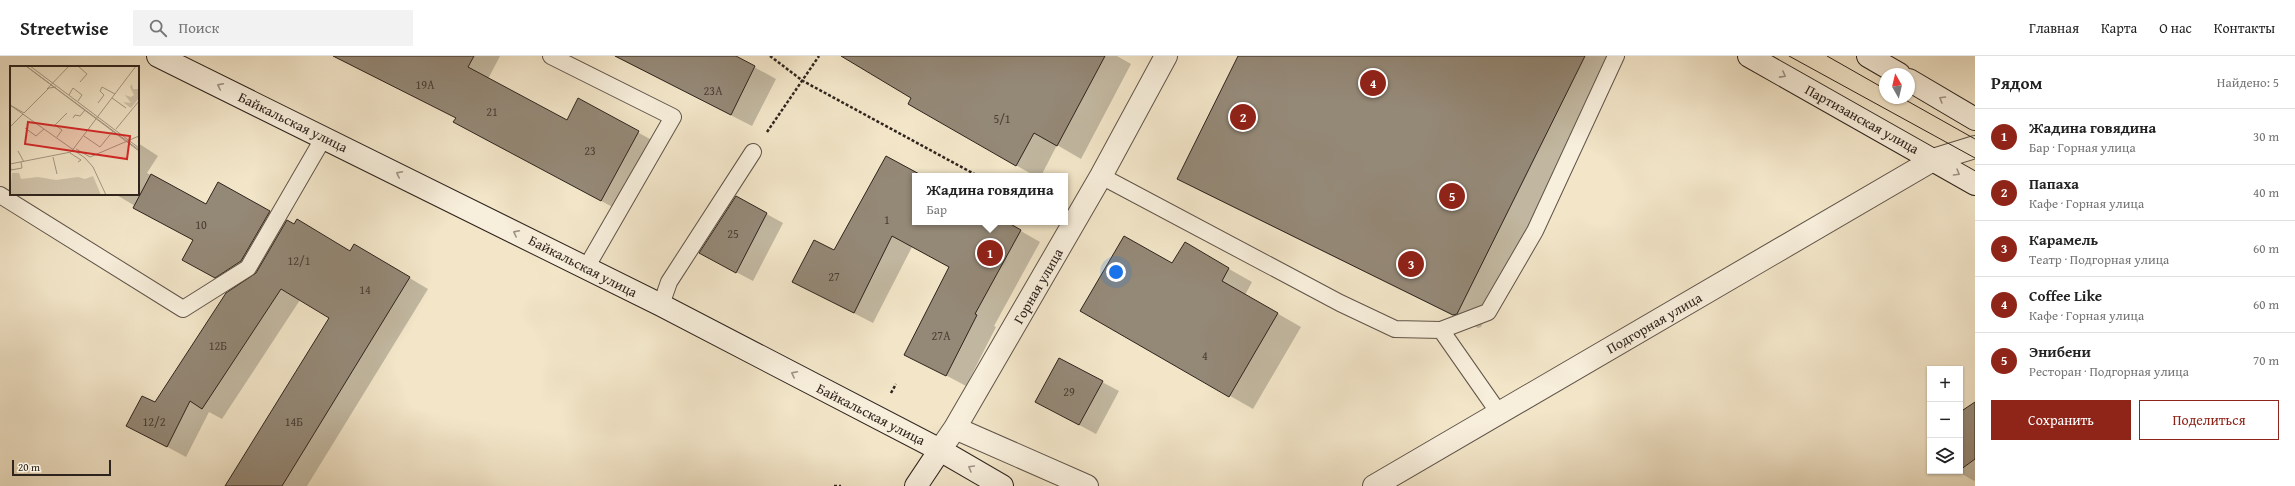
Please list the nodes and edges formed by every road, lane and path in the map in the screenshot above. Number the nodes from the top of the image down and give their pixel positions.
1 (158, 56) edge
2 (551, 56) edge
3 (770, 56) edge
4 (819, 56) edge
5 (1166, 56) edge
6 (1616, 56) edge
7 (1749, 56) edge
8 (1868, 56) edge
9 (1889, 68) edge
10 (803, 80) junction
11 (1915, 84) edge
12 (1975, 119) edge
13 (324, 137) junction
14 (1975, 147) edge
15 (753, 152) joint
16 (1933, 160) junction
17 (973, 173) edge
18 (1101, 176) junction
19 (1975, 184) edge
20 (0, 196) edge
21 (586, 268) junction
22 (661, 306) junction
23 (1441, 330) junction
24 (1499, 413) junction
25 (955, 428) junction
26 (940, 450) junction
27 (834, 486) edge
28 (841, 486) edge
29 (916, 486) edge
30 (1002, 486) edge
31 (1087, 486) edge
32 (1374, 486) edge

13 -> 1 street, Байкальская улица
2 - 21 lane
3 - 10 path
4 - 10 path
5 - 18 street, Горная улица
6 - 23 lane
7 -> 16 street, Партизанская улица
8 - 9 street
10 - 15 path
10 - 17 path
12 -> 11 street
13 - 20 lane
21 -> 13 street, Байкальская улица
14 - 16 street, Подгорная улица
15 - 22 lane
16 -> 19 street, Партизанская улица
16 - 24 street, Подгорная улица
18 - 23 lane
18 - 25 street, Горная улица
21 - 22 street, Байкальская улица
26 -> 22 street, Байкальская улица
23 - 24 lane
24 - 32 street, Подгорная улица
25 - 26 street, Горная улица
25 - 31 street
26 - 29 street
30 -> 26 street, Байкальская улица
27 - 28 path

